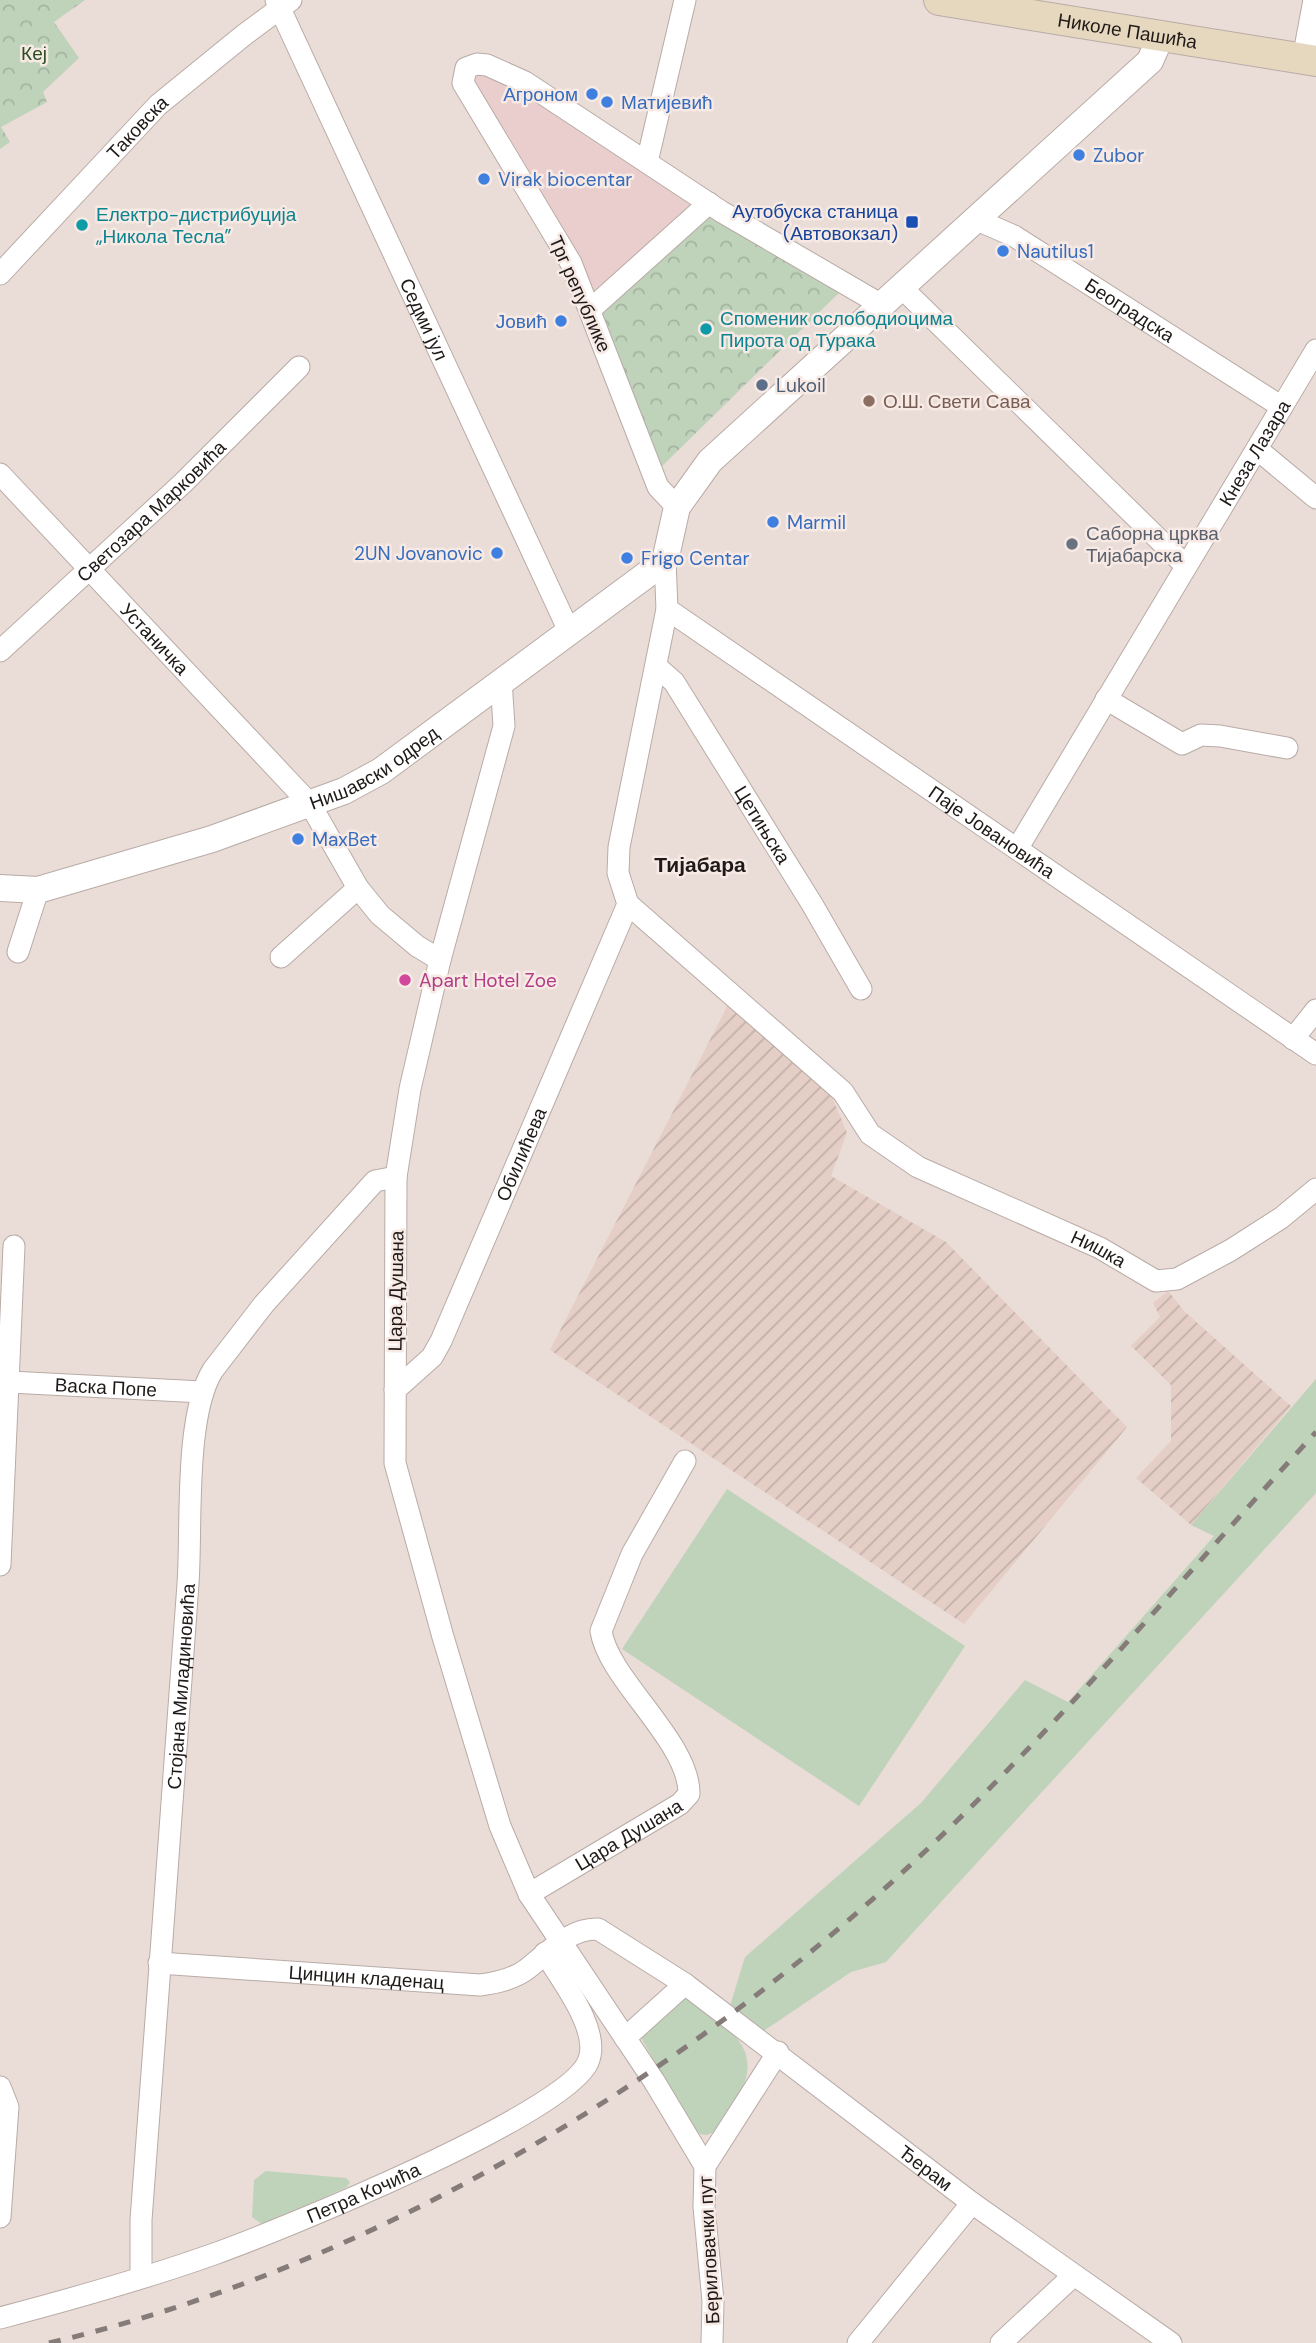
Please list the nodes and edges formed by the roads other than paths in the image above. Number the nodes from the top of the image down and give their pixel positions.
1 (685, 0) edge
2 (939, 0) edge
3 (1314, 0) edge
4 (283, 2) edge
5 (1066, 10) edge
6 (1161, 36) junction
7 (1309, 60) edge
8 (647, 162) junction
9 (709, 203) junction
10 (975, 219) junction
11 (0, 274) edge
12 (900, 286) junction
13 (880, 304) junction
14 (591, 309) junction
15 (1316, 350) edge
16 (299, 367) dead end
17 (1282, 407) junction
18 (1257, 449) junction
19 (0, 474) edge
20 (1316, 498) edge
21 (677, 507) junction
22 (665, 561) junction
23 (1186, 566) junction
24 (89, 570) junction
25 (667, 609) junction
26 (569, 631) junction
27 (0, 651) edge
28 (656, 666) junction
29 (501, 680) junction
30 (1106, 699) junction
31 (1287, 748) dead end
32 (310, 804) junction
33 (1017, 849) junction
34 (0, 888) edge
35 (358, 888) junction
36 (38, 890) junction
37 (628, 904) junction
38 (18, 952) dead end
39 (281, 957) dead end
40 (440, 960) junction
41 (861, 989) dead end
42 (1316, 1010) edge
43 (1293, 1039) junction
44 (1316, 1054) edge
45 (397, 1177) junction
46 (1316, 1189) edge
47 (14, 1246) dead end
48 (10, 1382) junction
49 (395, 1390) junction
50 (202, 1392) junction
51 (685, 1461) dead end
52 (0, 1565) edge
53 (529, 1894) junction
54 (552, 1948) junction
55 (159, 1964) junction
56 (685, 1984) junction
57 (625, 2038) junction
58 (778, 2052) junction
59 (0, 2087) edge
60 (705, 2166) junction
61 (972, 2203) junction
62 (0, 2217) edge
63 (1073, 2276) junction
64 (141, 2277) junction
65 (0, 2318) edge
66 (1163, 2341) edge
67 (712, 2343) edge
68 (858, 2343) edge
69 (1001, 2343) edge

1 - 8 street
2 - 5 main road, Николе Пашића
3 - 7 street
4 - 11 street, Таковска
4 - 26 street, Седми јул
5 - 6 main road, Николе Пашића
6 - 7 main road, Николе Пашића
6 - 10 street
8 - 9 street, Трг републике
8 - 14 street, Трг републике
9 - 13 street, Трг републике
9 - 14 street
10 - 12 street
10 - 17 street, Београдска
12 - 13 street
12 - 23 street
13 - 21 street
14 - 21 street, Трг републике
15 - 17 street, Кнеза Лазара
16 - 24 street, Светозара Марковића
17 - 18 street, Кнеза Лазара
18 - 20 street
18 - 23 street, Кнеза Лазара
19 - 24 street, Устаничка
21 - 22 street
22 - 25 street
22 - 26 street, Нишавски одред
23 - 30 street, Кнеза Лазара
24 - 27 street, Светозара Марковића
24 - 32 street, Устаничка
25 - 28 street
25 - 33 street, Паје Јовановића
26 - 29 street, Нишавски одред
28 - 37 street
28 - 41 street, Цетињска
29 - 32 street, Нишавски одред
29 - 40 street, Цара Душана
30 - 31 street
30 - 33 street, Кнеза Лазара
32 - 35 street, Устаничка
32 - 36 street, Нишавски одред
33 - 43 street, Паје Јовановића
34 - 36 street, Нишавски одред
35 - 39 street
35 - 40 street, Устаничка
36 - 38 street
37 - 46 street, Нишка
37 - 49 street, Обилићева
40 - 45 street, Цара Душана
42 - 43 street
43 - 44 street, Паје Јовановића
45 - 49 street, Цара Душана
45 - 50 street, Стојана Миладиновића
47 - 48 street
48 - 50 street, Васка Попе
48 - 52 street
49 - 53 street, Цара Душана
50 - 55 street, Стојана Миладиновића
51 - 53 street, Цара Душана
53 - 54 street, Цара Душана
54 - 55 street, Цинцин кладенац
54 - 56 street
54 - 57 street
54 - 64 street, Петра Кочића
55 - 64 street, Стојана Миладиновића
56 - 57 street
56 - 58 street, Ђерам
57 - 60 street
58 - 60 street, Бериловачки пут
58 - 61 street, Ђерам
59 - 62 street
60 - 67 street, Бериловачки пут
61 - 63 street, Ђерам
61 - 68 street
63 - 66 street, Ђерам
63 - 69 street
64 - 65 street, Петра Кочића

